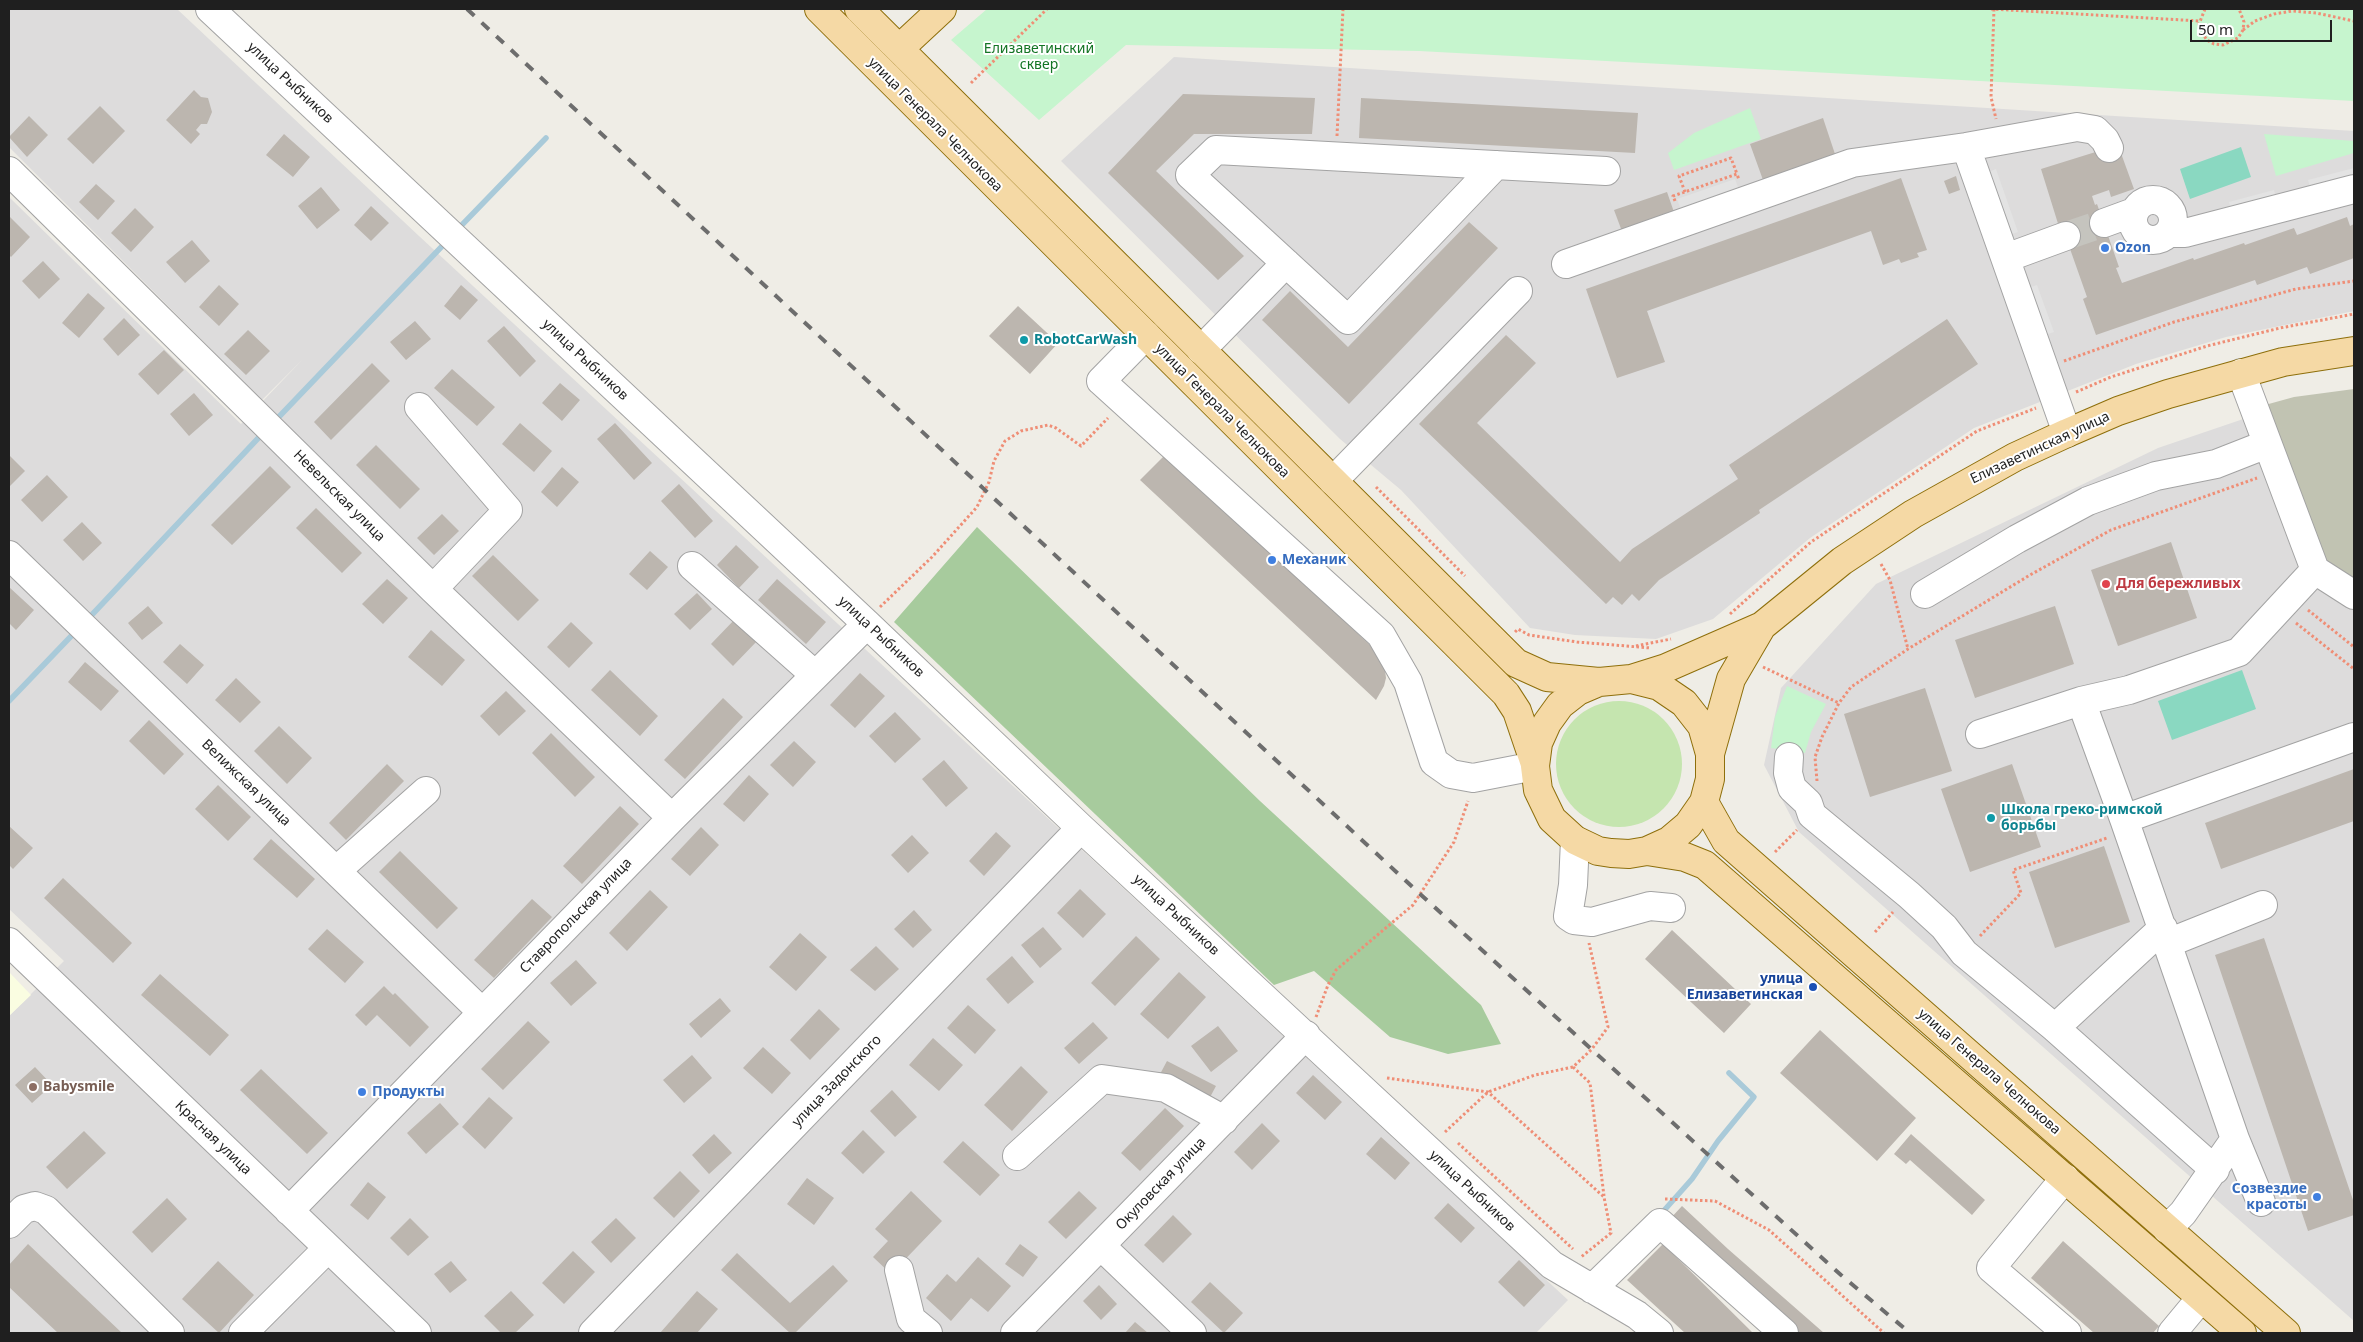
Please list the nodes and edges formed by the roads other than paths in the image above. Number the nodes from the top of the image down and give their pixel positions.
1 (210, 9) edge
2 (819, 9) edge
3 (859, 9) edge
4 (942, 9) edge
5 (899, 49) junction
6 (1966, 147) junction
7 (2109, 148) dead end
8 (1496, 165) junction
9 (9, 171) edge
10 (1606, 171) dead end
11 (2354, 188) edge
12 (2104, 223) tunnel mouth
13 (2066, 236) tunnel mouth
14 (2006, 258) junction
15 (1286, 263) junction
16 (1566, 264) dead end
17 (1518, 292) dead end
18 (1146, 335) junction
19 (1201, 350) junction
20 (2354, 350) edge
21 (2241, 373) junction
22 (419, 407) dead end
23 (2067, 433) junction
24 (2267, 444) junction
25 (1333, 481) junction
26 (9, 554) edge
27 (692, 566) dead end
28 (2315, 570) junction
29 (433, 589) junction
30 (1925, 594) dead end
31 (2354, 595) edge
32 (866, 624) junction
33 (1762, 626) junction
34 (814, 675) junction
35 (1631, 679) junction
36 (1599, 682) junction
37 (2081, 701) junction
38 (1980, 734) dead end
39 (2354, 737) edge
40 (1710, 754) junction
41 (1789, 757) dead end
42 (1535, 766) junction
43 (426, 791) dead end
44 (1704, 802) junction
45 (672, 818) junction
46 (2126, 825) junction
47 (1081, 828) junction
48 (1575, 840) junction
49 (1646, 851) junction
50 (336, 871) junction
51 (2263, 905) dead end
52 (1671, 908) dead end
53 (2165, 935) junction
54 (9, 942) edge
55 (482, 1012) junction
56 (2055, 1028) junction
57 (1306, 1035) junction
58 (1224, 1120) junction
59 (2235, 1139) junction
60 (1017, 1156) dead end
61 (2215, 1170) junction
62 (2065, 1178) junction
63 (2261, 1202) dead end
64 (289, 1211) junction
65 (9, 1224) edge
66 (2167, 1230) junction
67 (1100, 1246) junction
68 (328, 1248) junction
69 (899, 1270) dead end
70 (1592, 1289) junction
71 (2201, 1298) junction
72 (170, 1333) edge
73 (243, 1333) edge
74 (417, 1333) edge
75 (593, 1333) edge
76 (928, 1333) edge
77 (1015, 1333) edge
78 (1192, 1333) edge
79 (1659, 1333) edge
80 (1784, 1333) edge
81 (2067, 1333) edge
82 (2172, 1333) edge
83 (2242, 1333) edge
84 (2286, 1333) edge

1 - 32 street, улица Рыбников
2 - 18 main road, улица Генерала Челнокова
3 - 5 main road, улица Генерала Челнокова
4 - 5 main road
5 - 19 main road, улица Генерала Челнокова
6 - 7 street
6 - 14 street
6 - 16 street
8 - 10 street
8 - 15 street
8 - 15 street
9 - 29 street, Невельская улица
11 - 12 street
13 - 14 street
14 - 23 street
15 - 19 street
17 - 25 street
18 - 42 main road, улица Генерала Челнокова
18 - 42 street
19 - 25 main road, улица Генерала Челнокова
20 - 21 main road, Елизаветинская улица
21 - 23 main road, Елизаветинская улица
21 - 24 street
22 - 29 street
23 - 33 main road, Елизаветинская улица
24 - 28 street
24 - 30 street
25 - 36 main road, улица Генерала Челнокова
26 - 50 street, Велижская улица
27 - 34 street
28 - 31 street
28 - 37 street
29 - 45 street, Невельская улица
32 - 34 street, Ставропольская улица
32 - 47 street, улица Рыбников
33 - 35 main road, Елизаветинская улица
33 - 40 main road, Елизаветинская улица
34 - 45 street, Ставропольская улица
35 - 36 main road, улица Генерала Челнокова
35 - 40 main road, улица Генерала Челнокова
36 - 42 main road, улица Генерала Челнокова
37 - 38 street
37 - 46 street
39 - 46 street
40 - 44 main road, улица Генерала Челнокова
41 - 56 street
42 - 48 main road, улица Генерала Челнокова
43 - 50 street
44 - 49 main road, улица Генерала Челнокова
44 - 66 main road, улица Генерала Челнокова
45 - 55 street, Ставропольская улица
46 - 53 street
47 - 57 street, улица Рыбников
47 - 75 street, улица Задонского
48 - 49 main road, улица Генерала Челнокова
48 - 52 street
49 - 62 main road, улица Генерала Челнокова
50 - 55 street, Велижская улица
51 - 53 street
53 - 56 street
53 - 59 street
54 - 64 street, Красная улица
55 - 64 street, Ставропольская улица
56 - 61 street
57 - 58 street, Окуловская улица
57 - 70 street, улица Рыбников
58 - 60 street
58 - 67 street, Окуловская улица
59 - 61 street
59 - 63 street
61 - 66 street
62 - 71 main road, улица Генерала Челнокова
62 - 81 street
64 - 68 street, Красная улица
65 - 72 street
66 - 84 main road, улица Генерала Челнокова
67 - 77 street, Окуловская улица
67 - 78 street
68 - 73 street
68 - 74 street, Красная улица
69 - 76 street
70 - 79 street, улица Рыбников
70 - 80 street
71 - 82 street
71 - 83 main road, улица Генерала Челнокова

